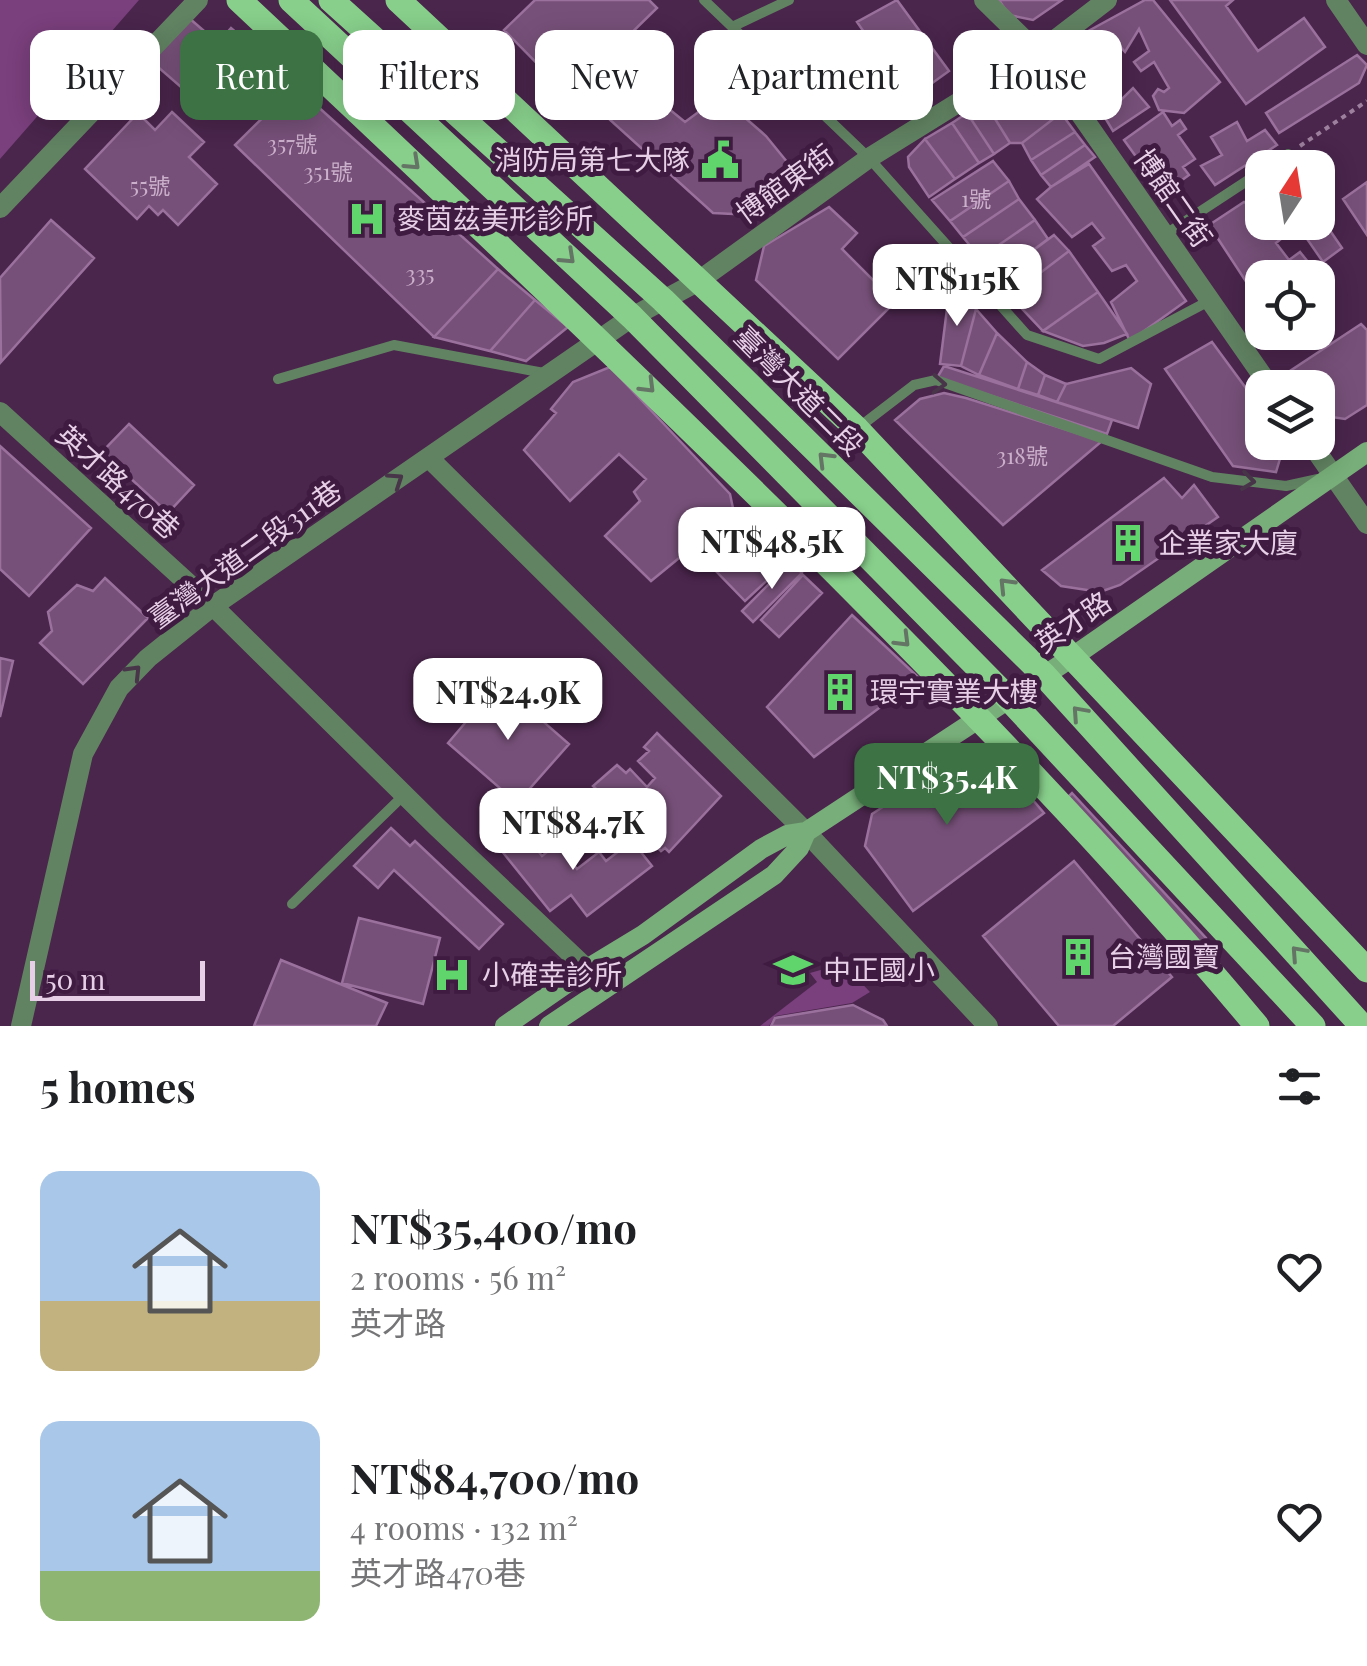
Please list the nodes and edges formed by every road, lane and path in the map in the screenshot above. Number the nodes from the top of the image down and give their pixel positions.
1 (198, 0) edge
2 (240, 0) edge
3 (291, 0) edge
4 (332, 0) edge
5 (398, 0) edge
6 (704, 0) edge
7 (789, 0) edge
8 (984, 0) edge
9 (1107, 0) edge
10 (1336, 0) edge
11 (732, 27) junction
12 (1015, 30) edge
13 (1068, 30) edge
14 (1367, 45) edge
15 (1367, 101) edge
16 (953, 106) edge
17 (1085, 120) edge
18 (1294, 150) edge
19 (870, 158) junction
20 (1245, 182) edge
21 (0, 208) edge
22 (1166, 234) junction
23 (697, 282) junction
24 (663, 300) junction
25 (1209, 300) junction
26 (632, 317) junction
27 (600, 339) junction
28 (1258, 370) edge
29 (551, 374) junction
30 (278, 379) dead end
31 (0, 412) edge
32 (857, 429) junction
33 (1367, 452) edge
34 (429, 458) junction
35 (1322, 460) edge
36 (1332, 476) junction
37 (1367, 523) edge
38 (212, 606) junction
39 (1074, 656) junction
40 (1044, 674) junction
41 (1008, 698) junction
42 (980, 716) junction
43 (404, 795) junction
44 (806, 832) junction
45 (292, 904) dead end
46 (1364, 963) edge
47 (587, 968) junction
48 (1255, 1025) edge
49 (22, 1026) edge
50 (505, 1026) edge
51 (549, 1026) edge
52 (988, 1026) edge
53 (1313, 1026) edge
54 (1362, 1026) edge

1 - 21 street
2 -> 27 main road
3 -> 26 main road
4 - 24 main road, 臺灣大道二段
5 - 23 main road, 臺灣大道二段
6 - 11 lane
7 - 11 lane
8 - 12 street, 博館二街
9 - 13 street, 博館東街
10 - 14 street
11 - 19 lane
15 - 18 path
16 - 19 street, 博館東街
17 - 22 street, 博館二街
19 - 23 street, 博館東街
19 - 25 lane
20 - 22 lane
22 - 25 street, 博館二街
23 - 24 street, 博館東街
23 - 32 main road, 臺灣大道二段
24 - 26 street, 博館東街
40 -> 24 main road, 臺灣大道二段
25 - 28 street, 博館二街
26 - 27 street, 臺灣大道二段311巷
26 - 41 main road
27 - 29 street, 臺灣大道二段311巷
27 -> 42 main road
29 - 30 lane
29 - 34 street, 臺灣大道二段311巷
31 - 38 street, 英才路470巷
32 -> 36 lane
39 -> 32 main road, 臺灣大道二段
33 - 36 main road, 英才路
38 -> 34 street, 臺灣大道二段311巷
34 - 44 street
35 - 36 street
36 - 37 street
36 - 39 main road, 英才路
38 - 43 street, 英才路470巷
49 -> 38 street, 臺灣大道二段311巷
39 - 40 main road, 英才路
39 - 46 main road, 臺灣大道二段
40 - 41 main road, 英才路
54 -> 40 main road, 臺灣大道二段
41 - 42 main road, 英才路
41 - 53 main road
42 - 44 main road, 英才路
42 - 48 main road
43 - 45 lane
43 - 47 street, 英才路470巷
44 - 47 main road, 英才路
44 - 51 main road, 英才路
44 - 52 street
47 - 50 main road, 英才路

